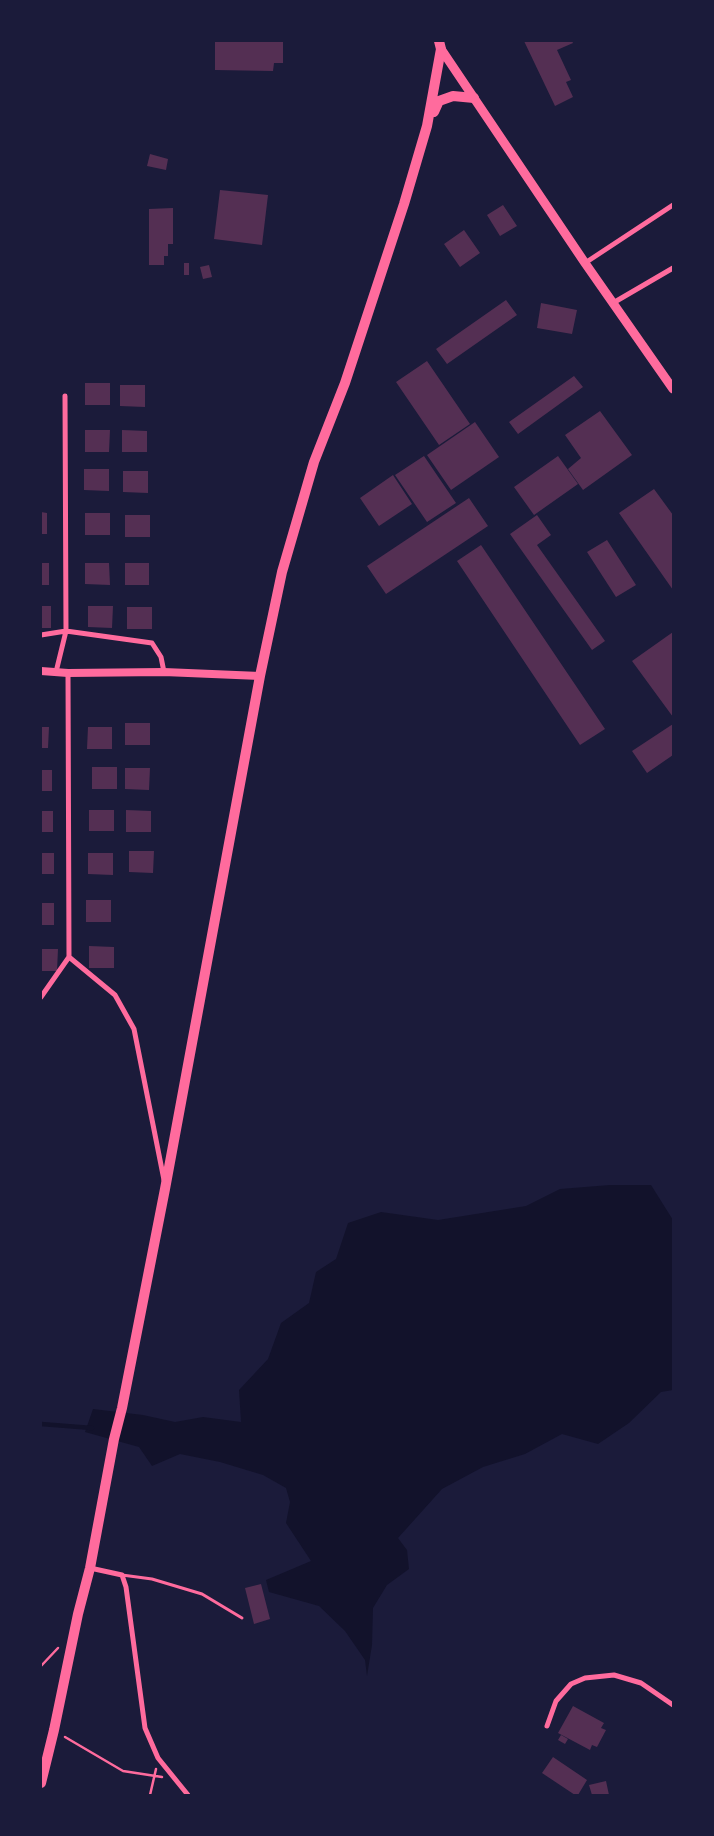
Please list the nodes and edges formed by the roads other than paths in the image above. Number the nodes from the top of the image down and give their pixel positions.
1 (440, 45) edge
2 (474, 98) junction
3 (427, 126) junction
4 (673, 205) edge
5 (585, 263) junction
6 (673, 268) edge
7 (612, 303) junction
8 (673, 389) edge
9 (65, 396) dead end
10 (66, 631) junction
11 (41, 635) edge
12 (41, 671) edge
13 (56, 672) junction
14 (164, 672) junction
15 (68, 673) junction
16 (260, 676) junction
17 (69, 958) junction
18 (41, 997) edge
19 (165, 1189) junction
20 (90, 1568) junction
21 (122, 1574) junction
22 (242, 1618) dead end
23 (673, 1705) edge
24 (548, 1726) dead end
25 (41, 1783) edge
26 (188, 1795) edge

1 - 2 main road
1 - 3 main road
2 - 3 main road
2 - 5 main road
3 - 16 main road
4 - 5 street
5 - 7 main road
6 - 7 street
7 - 8 main road
9 - 10 street
10 - 11 street
10 - 13 street
10 - 14 street
12 - 13 street
13 - 15 street
14 - 15 street
14 - 16 street
15 - 17 street
16 - 19 main road
17 - 18 street
17 - 19 street
19 - 20 main road
20 - 21 street
20 - 25 main road
21 - 22 lane
21 - 26 street
23 - 24 street

